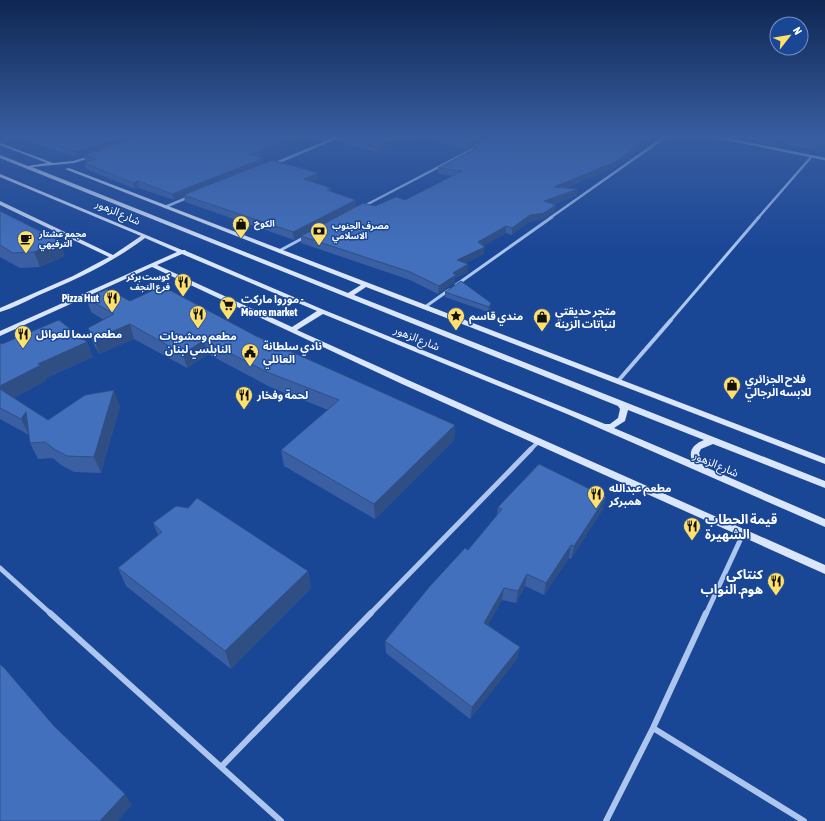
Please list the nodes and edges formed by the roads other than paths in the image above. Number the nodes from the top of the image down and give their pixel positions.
1 (0, 175) edge
2 (49, 175) edge
3 (63, 175) edge
4 (82, 175) edge
5 (422, 175) edge
6 (611, 175) edge
7 (795, 175) edge
8 (66, 182) junction
9 (193, 196) edge
10 (0, 203) edge
11 (165, 207) junction
12 (362, 207) edge
13 (145, 236) junction
14 (307, 236) edge
15 (183, 251) junction
16 (279, 251) junction
17 (114, 257) junction
18 (152, 265) junction
19 (366, 284) junction
20 (349, 295) junction
21 (425, 307) junction
22 (0, 310) edge
23 (322, 310) junction
24 (292, 330) junction
25 (0, 334) edge
26 (618, 381) junction
27 (621, 404) junction
28 (605, 427) junction
29 (713, 440) junction
30 (538, 442) junction
31 (825, 461) edge
32 (700, 469) junction
33 (825, 485) edge
34 (825, 523) edge
35 (744, 534) junction
36 (0, 568) edge
37 (825, 570) edge
38 (653, 728) junction
39 (221, 767) junction
40 (281, 821) edge
41 (606, 821) edge
42 (804, 821) edge

1 - 13 street, شارع الزهور
2 - 8 street, شارع الزهور
3 - 8 street
4 - 11 street
5 - 12 street
6 - 21 street
7 - 26 street
8 - 20 street, شارع الزهور
9 - 11 street
10 - 17 street
11 - 16 street
13 - 15 street, شارع الزهور
13 - 17 street
14 - 16 street
15 - 18 street
15 - 23 street, شارع الزهور
16 - 19 street
17 - 22 street
18 - 24 street
18 - 25 street
19 - 20 street
19 - 21 street
20 - 27 street, شارع الزهور
21 - 26 street
23 - 24 street
23 - 28 street, شارع الزهور
24 - 30 street
26 - 31 street
27 - 28 street
27 - 29 street, شارع الزهور
28 - 32 street, شارع الزهور
29 - 32 street
29 - 33 street, شارع الزهور
30 - 35 street
30 - 39 street
32 - 34 street, شارع الزهور
35 - 37 street
35 - 38 street
36 - 39 street
38 - 41 street
38 - 42 street
39 - 40 street

